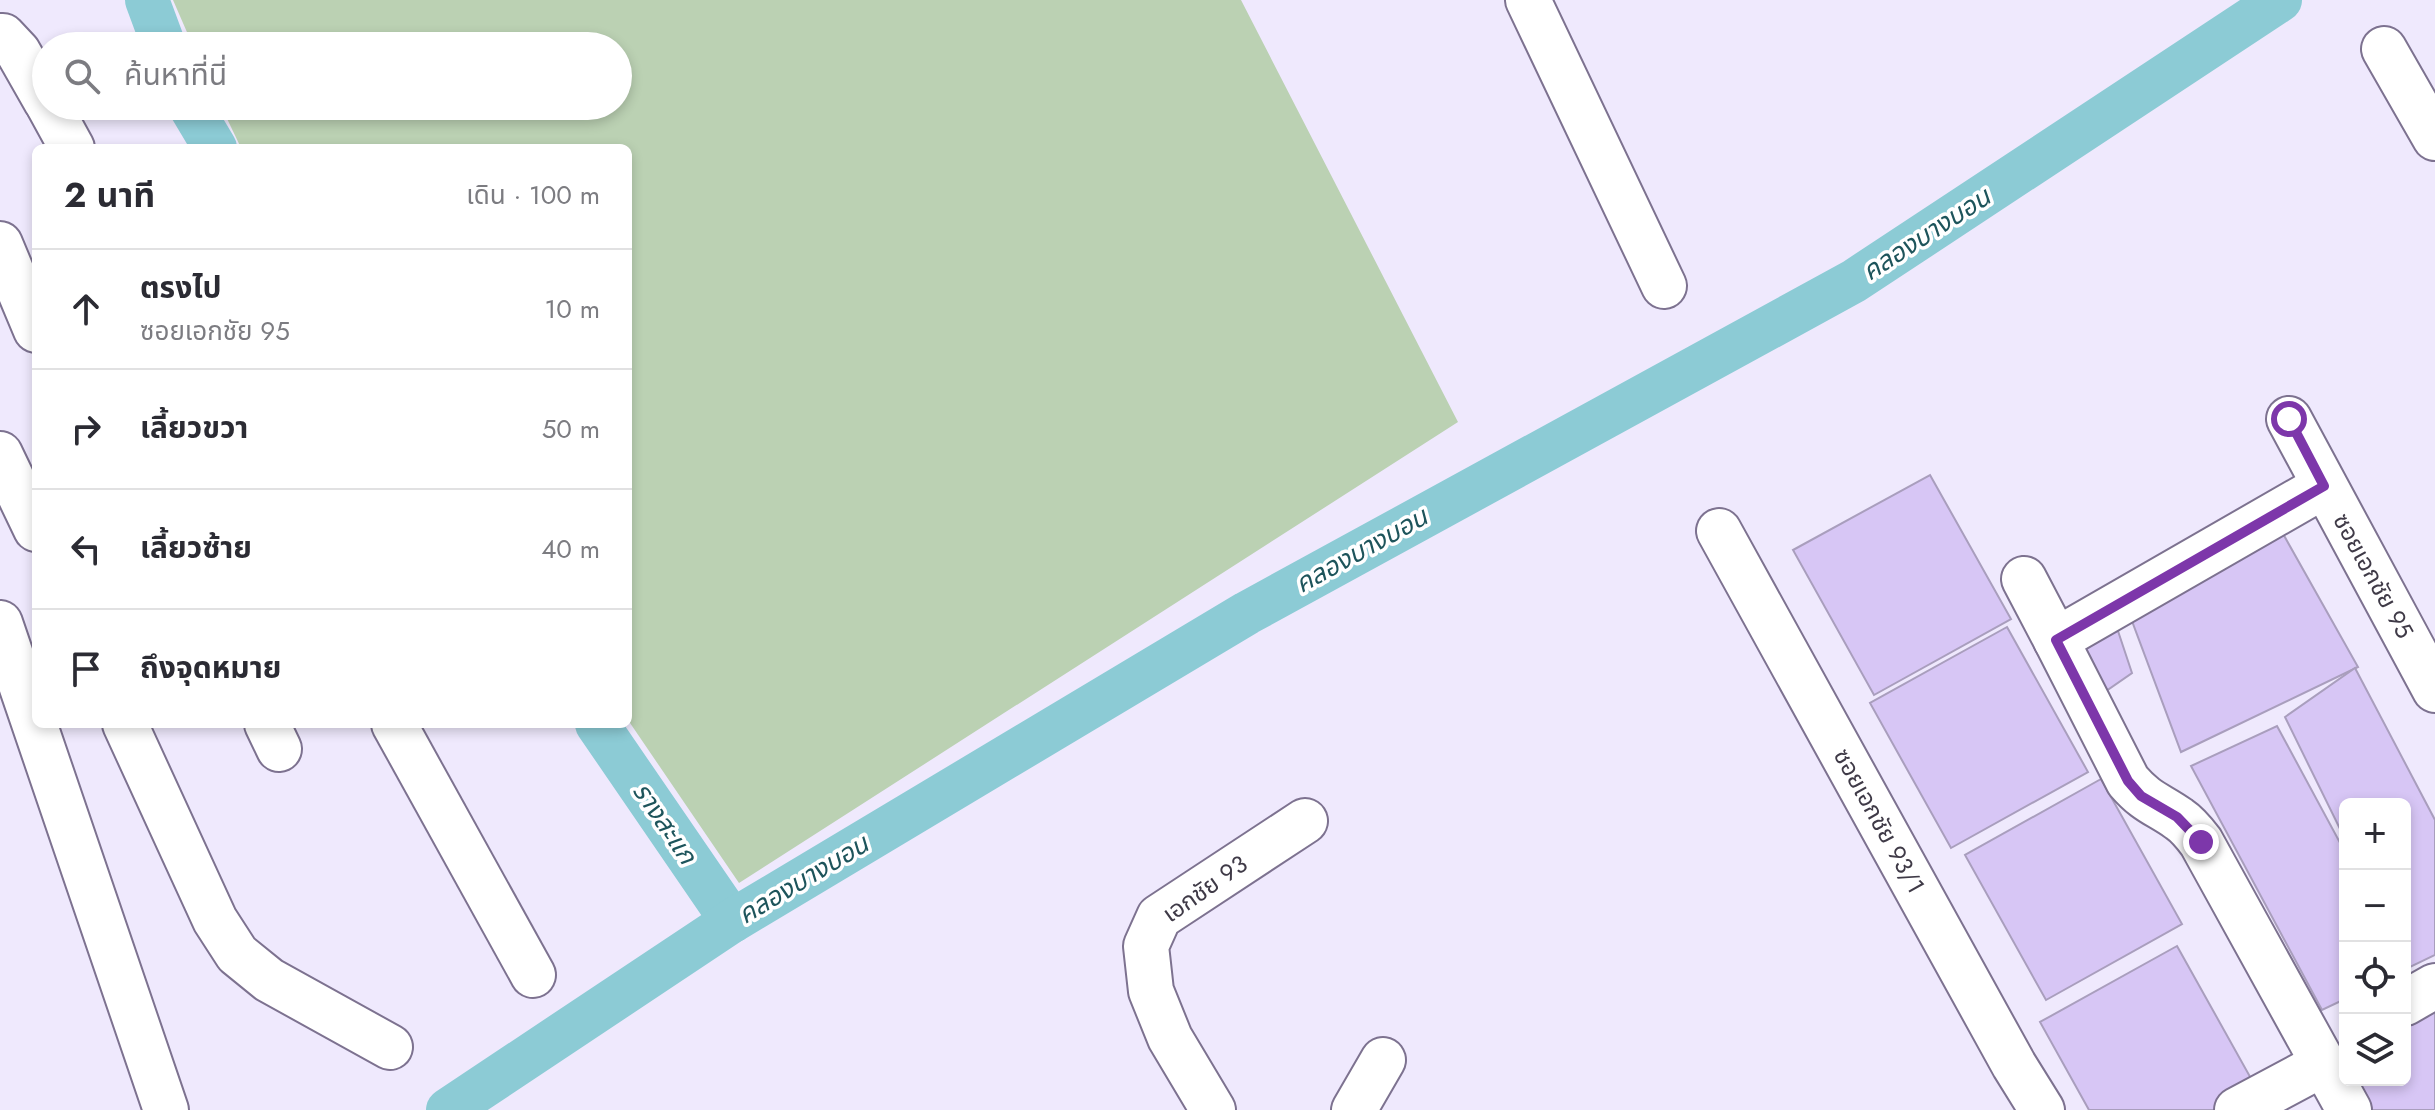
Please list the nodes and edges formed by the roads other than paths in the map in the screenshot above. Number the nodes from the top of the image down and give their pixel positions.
1 (1528, 0) edge
2 (0, 36) edge
3 (2384, 49) dead end
4 (32, 77) edge
5 (56, 120) edge
6 (2435, 138) edge
7 (70, 144) edge
8 (0, 244) edge
9 (1664, 286) dead end
10 (32, 320) edge
11 (2289, 419) dead end
12 (0, 454) edge
13 (2324, 486) junction
14 (32, 521) edge
15 (1719, 531) dead end
16 (2024, 579) dead end
17 (0, 623) edge
18 (2056, 640) junction
19 (2435, 690) edge
20 (32, 717) edge
21 (36, 728) edge
22 (127, 728) edge
23 (396, 728) edge
24 (1305, 821) dead end
25 (533, 975) dead end
26 (2435, 986) edge
27 (2411, 1000) edge
28 (390, 1047) dead end
29 (2328, 1050) edge
30 (1383, 1060) dead end
31 (166, 1110) edge
32 (1213, 1110) edge
33 (1354, 1110) edge
34 (2042, 1110) edge
35 (2237, 1110) edge
36 (2349, 1110) edge

1 - 9 street
2 - 4 street
3 - 6 street
5 - 7 street
8 - 10 street
11 - 13 street, ซอยเอกชัย 95
12 - 14 street
13 - 18 street
13 - 19 street, ซอยเอกชัย 95
15 - 34 street, ซอยเอกชัย 93/1
16 - 18 street
17 - 20 street
18 - 29 street
21 - 31 street
22 - 28 street
23 - 25 street
24 - 32 street, เอกชัย 93
26 - 27 street
29 - 35 street
29 - 36 street
30 - 33 street

